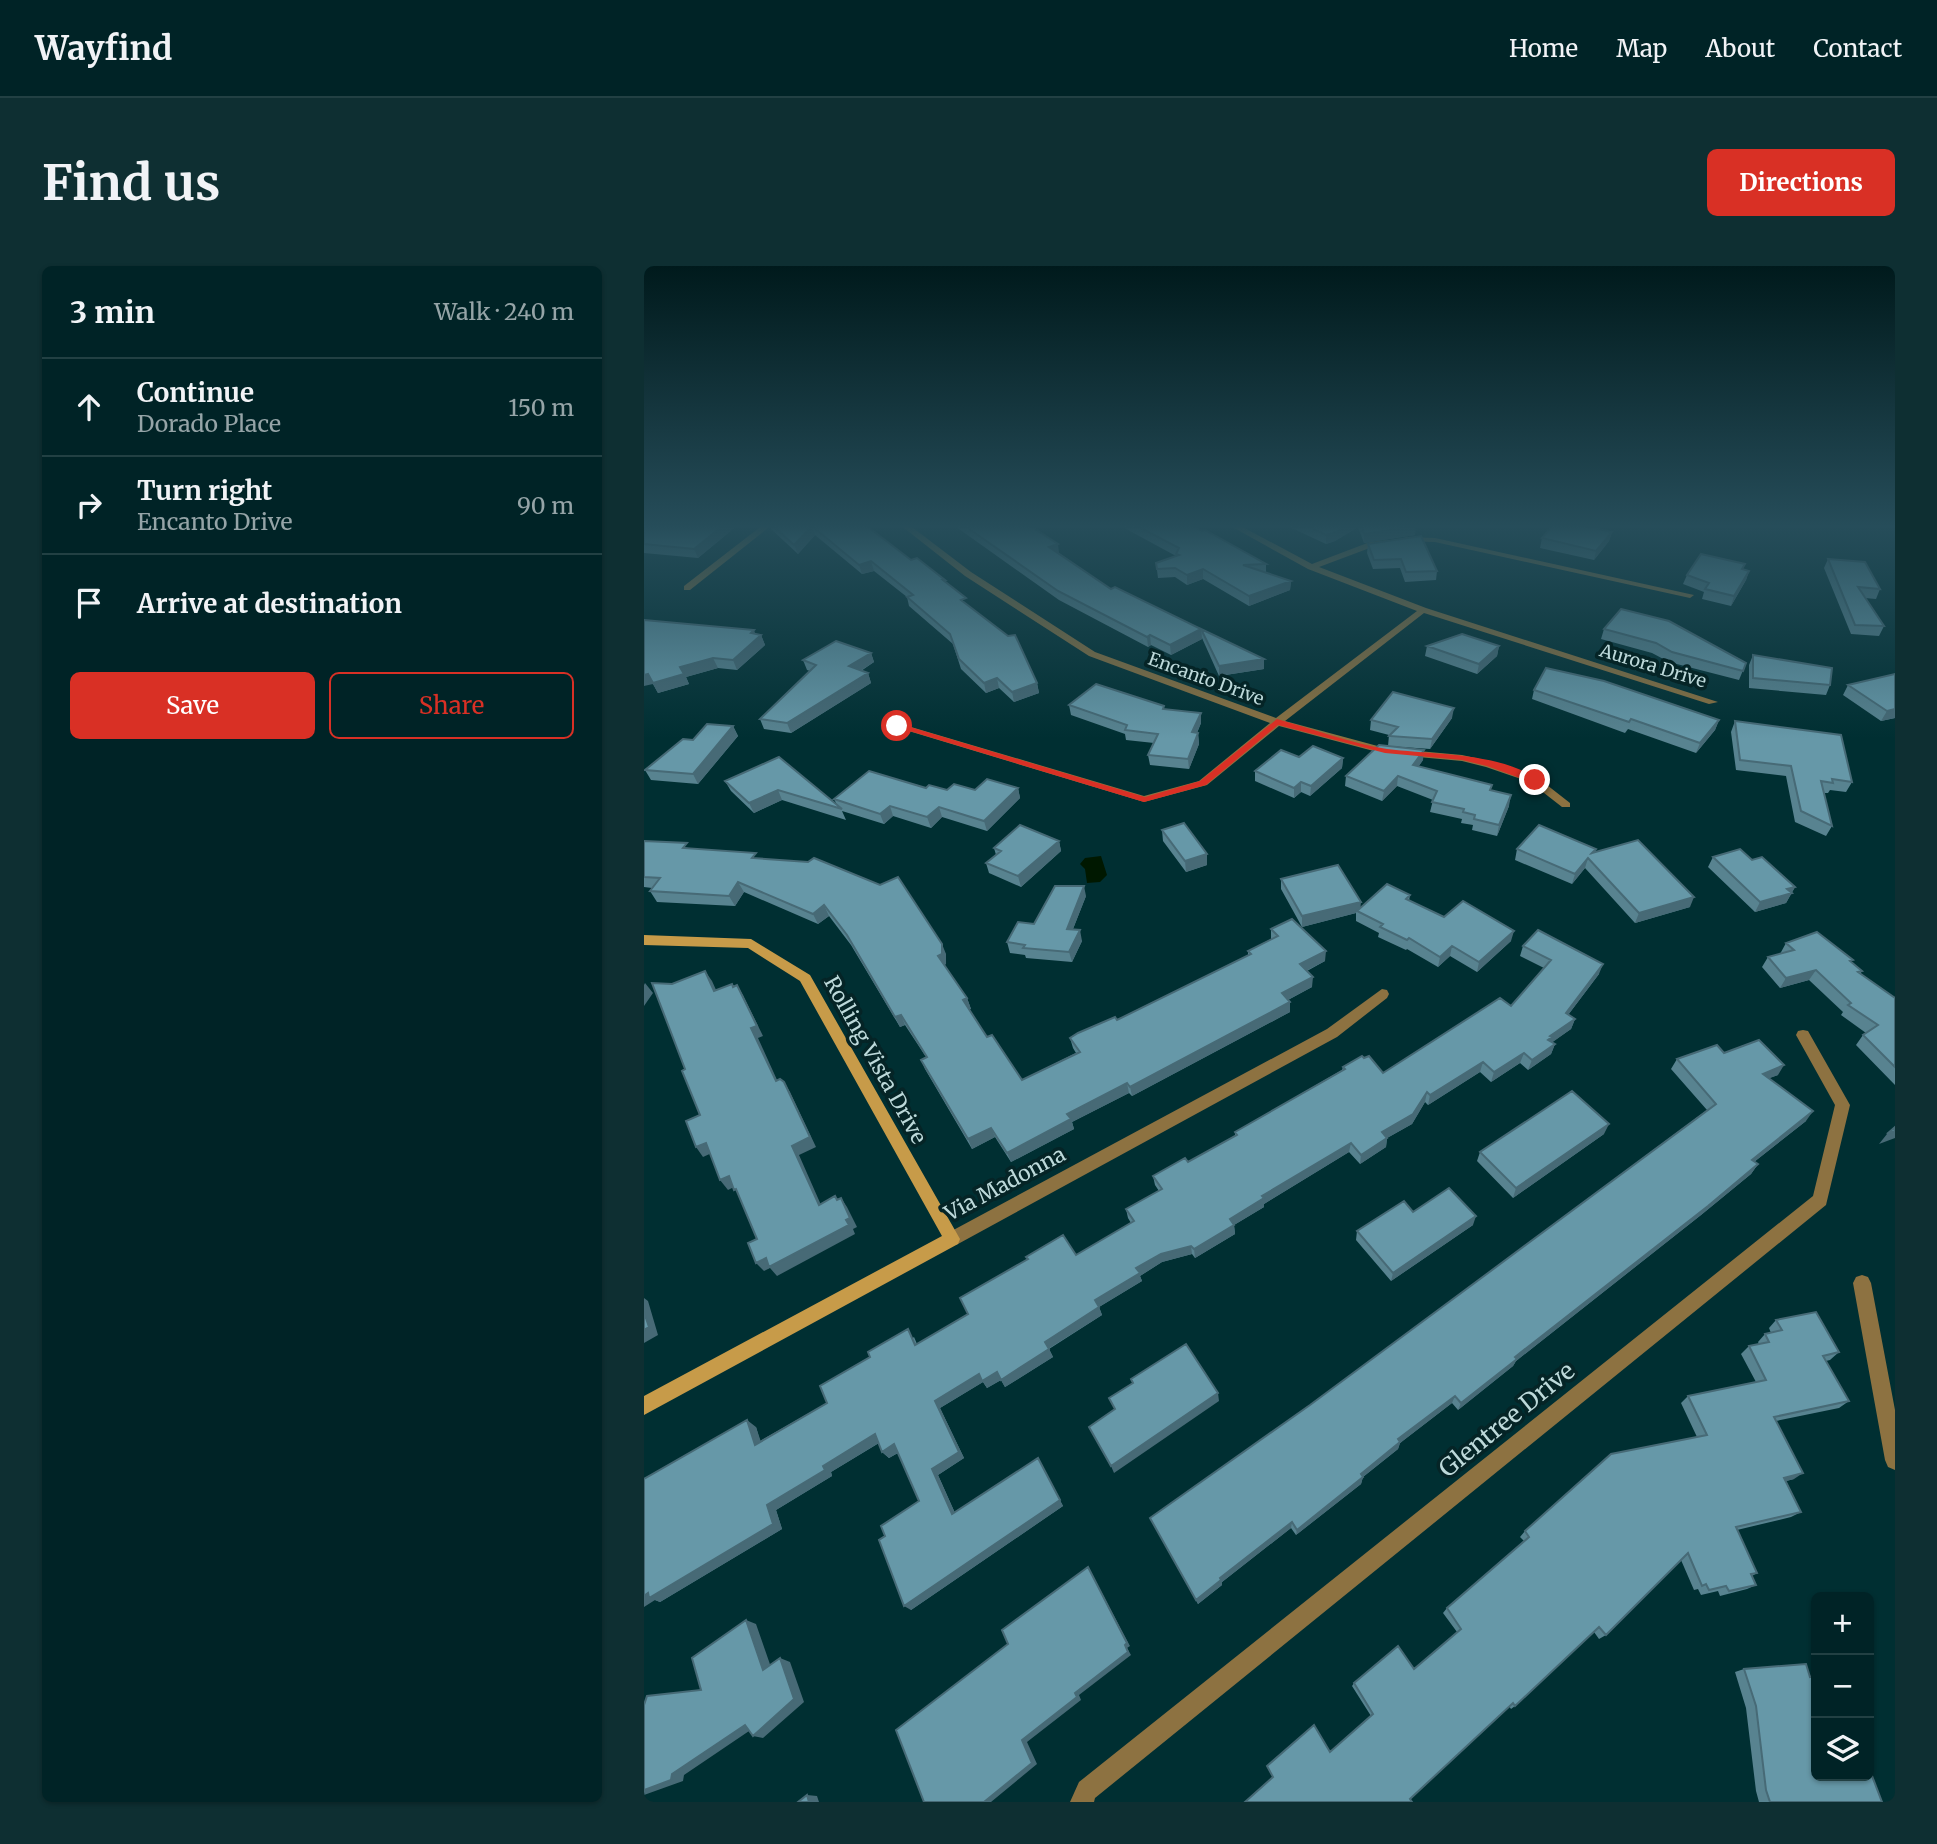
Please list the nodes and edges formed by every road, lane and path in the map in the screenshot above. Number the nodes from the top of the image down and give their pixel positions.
1 (1001, 596) edge
2 (1386, 596) edge
3 (1423, 610) junction
4 (1713, 702) dead end
5 (1277, 722) junction
6 (897, 726) dead end
7 (1566, 805) dead end
8 (644, 940) edge
9 (1382, 995) dead end
10 (1802, 1035) dead end
11 (951, 1238) junction
12 (1862, 1283) dead end
13 (644, 1406) edge
14 (1895, 1460) edge
15 (1084, 1796) edge

1 - 5 street, Encanto Drive
2 - 3 street, Aurora Drive
3 - 4 street, Aurora Drive
3 - 5 street
5 - 6 street
5 - 7 street, Encanto Drive
8 - 11 street, Rolling Vista Drive
9 - 11 street, Via Madonna
10 - 15 street, Glentree Drive
11 - 13 street, Via Madonna
12 - 14 street

